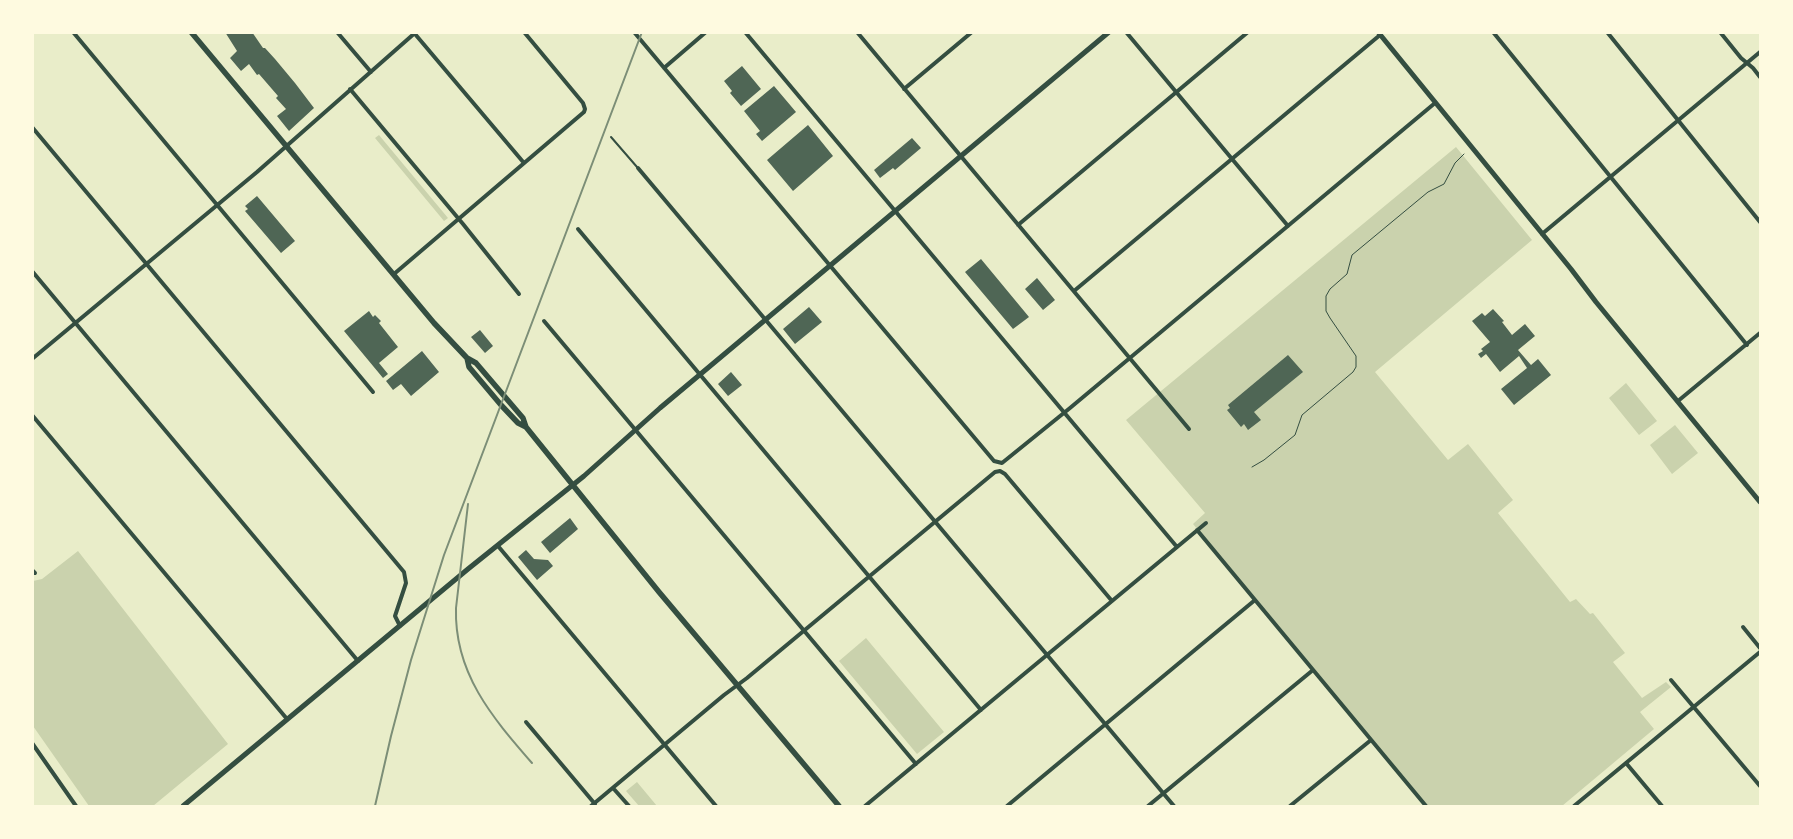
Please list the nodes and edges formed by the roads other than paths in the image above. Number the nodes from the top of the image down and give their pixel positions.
1 (73, 32) edge
2 (191, 32) edge
3 (337, 32) edge
4 (524, 32) edge
5 (634, 32) edge
6 (706, 32) edge
7 (745, 32) edge
8 (857, 32) edge
9 (972, 32) edge
10 (1109, 32) edge
11 (1126, 32) edge
12 (1248, 32) edge
13 (1494, 32) edge
14 (1607, 32) edge
15 (1720, 32) edge
16 (416, 33) edge
17 (1379, 34) edge
18 (1760, 52) edge
19 (1747, 63) junction
20 (664, 68) junction
21 (370, 72) junction
22 (1760, 77) edge
23 (350, 89) junction
24 (904, 89) junction
25 (1176, 92) junction
26 (1435, 103) junction
27 (1678, 120) junction
28 (32, 127) edge
29 (611, 137) dead end
30 (285, 146) junction
31 (961, 156) junction
32 (1231, 158) junction
33 (524, 164) junction
34 (638, 168) joint
35 (1610, 177) junction
36 (217, 205) junction
37 (896, 211) junction
38 (459, 219) junction
39 (1760, 222) edge
40 (1018, 225) junction
41 (1288, 226) junction
42 (578, 229) dead end
43 (1542, 234) junction
44 (147, 264) junction
45 (830, 266) junction
46 (32, 271) edge
47 (394, 274) junction
48 (1074, 291) junction
49 (519, 294) dead end
50 (765, 320) junction
51 (544, 321) dead end
52 (76, 323) junction
53 (1760, 333) edge
54 (1747, 344) junction
55 (1130, 358) junction
56 (32, 359) edge
57 (700, 374) junction
58 (373, 392) dead end
59 (1678, 401) junction
60 (1065, 412) junction
61 (32, 415) edge
62 (635, 429) junction
63 (1189, 429) dead end
64 (573, 485) junction
65 (1760, 502) edge
66 (934, 522) junction
67 (1206, 523) dead end
68 (1197, 530) junction
69 (498, 546) junction
70 (1178, 547) junction
71 (869, 576) junction
72 (1255, 600) junction
73 (1112, 602) junction
74 (400, 626) junction
75 (1743, 627) dead end
76 (804, 631) junction
77 (1760, 648) edge
78 (1760, 652) edge
79 (1047, 656) junction
80 (358, 661) junction
81 (1313, 670) junction
82 (1671, 680) dead end
83 (737, 685) junction
84 (1694, 707) junction
85 (981, 710) junction
86 (287, 720) junction
87 (526, 722) dead end
88 (1105, 724) junction
89 (1371, 740) junction
90 (32, 743) edge
91 (665, 745) junction
92 (1626, 763) junction
93 (916, 764) junction
94 (1760, 786) edge
95 (613, 788) junction
96 (1164, 794) junction
97 (593, 805) edge
98 (76, 806) edge
99 (183, 806) edge
100 (629, 806) edge
101 (716, 806) edge
102 (839, 806) edge
103 (866, 806) edge
104 (1007, 806) edge
105 (1148, 806) edge
106 (1174, 806) edge
107 (1290, 806) edge
108 (1426, 806) edge
109 (1574, 806) edge
110 (1662, 806) edge

1 - 36 street
2 - 30 main road
3 - 21 street
4 - 33 street
5 - 20 street
6 - 20 street
7 - 37 street
8 - 24 street
9 - 24 street
10 - 31 street
11 - 25 street
12 - 25 street
13 - 35 street
14 - 27 street
15 - 19 street
16 - 21 street
16 - 33 street
17 - 26 street
17 - 32 street
18 - 19 street
19 - 22 street
19 - 27 street
20 - 45 street
21 - 23 street
23 - 30 street
23 - 38 street
24 - 31 street
25 - 32 street
25 - 40 street
26 - 41 street
26 - 43 street
27 - 35 street
27 - 39 street
28 - 44 street
29 - 34 lane
30 - 36 street
30 - 47 main road
31 - 37 street
31 - 40 street
32 - 41 street
32 - 48 street
33 - 38 street
34 - 50 street
35 - 43 street
35 - 54 street
36 - 44 street
36 - 58 street
37 - 45 street
37 - 60 street
38 - 47 street
38 - 49 street
40 - 48 street
41 - 55 street
42 - 57 street
43 - 59 street
44 - 52 street
44 - 74 street
45 - 50 street
45 - 60 street
46 - 52 street
47 - 64 main road
48 - 55 street
50 - 57 street
50 - 66 street
51 - 62 street
52 - 56 street
52 - 80 street
53 - 54 street
54 - 59 street
55 - 60 street
55 - 63 street
57 - 62 street
57 - 71 street
59 - 65 street
60 - 70 street
61 - 86 street
62 - 64 street
62 - 76 street
64 - 69 street
64 - 83 main road
66 - 71 street
66 - 73 street
66 - 79 street
67 - 68 street
68 - 70 street
68 - 72 street
69 - 74 street
69 - 91 street
70 - 73 street
71 - 76 street
71 - 85 street
72 - 81 street
72 - 88 street
73 - 79 street
74 - 80 street
75 - 77 street
76 - 83 street
76 - 93 street
78 - 84 street
79 - 85 street
79 - 88 street
80 - 86 street
81 - 89 street
81 - 96 street
82 - 84 street
83 - 91 street
83 - 102 main road
84 - 92 street
84 - 94 street
85 - 93 street
86 - 99 street
87 - 97 street
88 - 96 street
88 - 104 street
89 - 107 street
89 - 108 street
90 - 98 street
91 - 95 street
91 - 101 street
92 - 109 street
92 - 110 street
93 - 103 street
95 - 97 street
95 - 100 street
96 - 105 street
96 - 106 street

